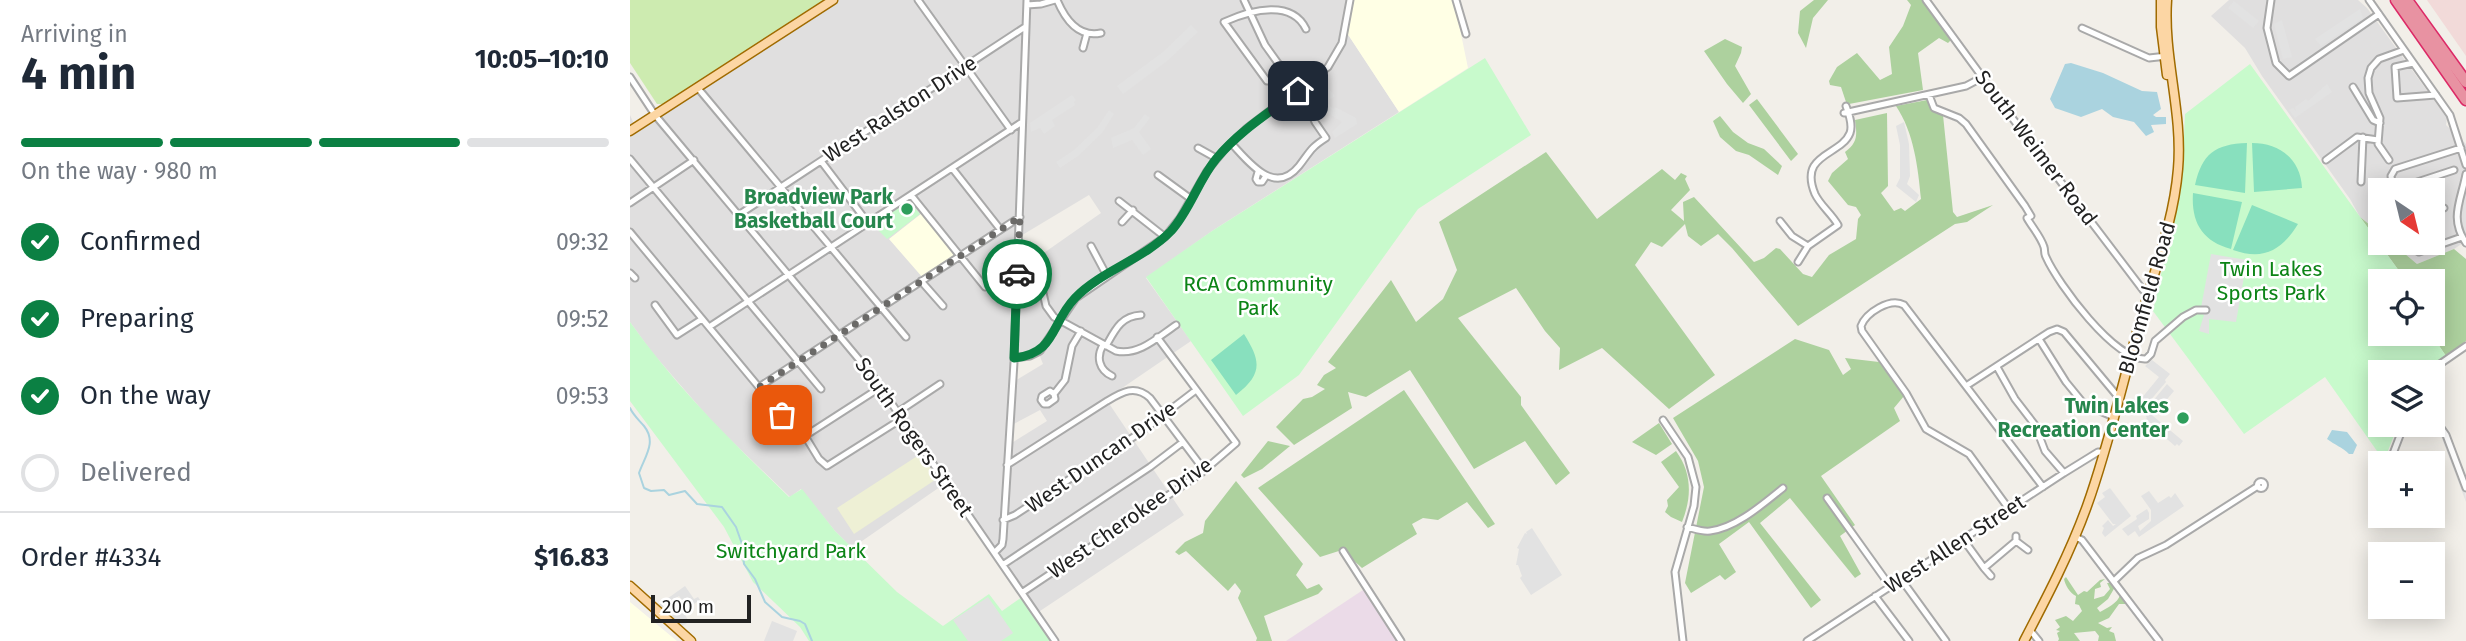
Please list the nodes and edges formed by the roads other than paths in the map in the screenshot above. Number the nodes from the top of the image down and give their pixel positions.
1 (834, 0) edge
2 (918, 0) edge
3 (1056, 0) edge
4 (1244, 0) edge
5 (1350, 0) edge
6 (1456, 0) edge
7 (1926, 0) edge
8 (2161, 0) edge
9 (2167, 0) edge
10 (2271, 0) edge
11 (2369, 0) edge
12 (2388, 0) edge
13 (2396, 0) edge
14 (2409, 0) edge
15 (1027, 2) edge
16 (1272, 2) dead end
17 (1289, 4) dead end
18 (1249, 11) junction
19 (2379, 14) junction
20 (1025, 27) junction
21 (2082, 28) dead end
22 (1306, 29) dead end
23 (1087, 33) junction
24 (1101, 33) dead end
25 (1466, 34) dead end
26 (2426, 43) junction
27 (1083, 48) dead end
28 (2404, 50) junction
29 (2167, 56) junction
30 (2413, 62) junction
31 (965, 67) junction
32 (1285, 73) junction
33 (1983, 76) junction
34 (630, 77) edge
35 (2466, 82) edge
36 (697, 87) junction
37 (2353, 87) dead end
38 (1298, 91) junction
39 (1928, 94) junction
40 (2436, 95) junction
41 (2466, 100) edge
42 (655, 115) junction
43 (1022, 122) junction
44 (2380, 123) junction
45 (1011, 130) junction
46 (630, 131) edge
47 (2362, 137) junction
48 (2378, 140) junction
49 (1231, 143) junction
50 (1198, 148) dead end
51 (2461, 148) junction
52 (1216, 158) junction
53 (630, 159) edge
54 (694, 160) junction
55 (2326, 160) dead end
56 (2389, 160) dead end
57 (821, 161) junction
58 (2466, 165) edge
59 (952, 168) junction
60 (2454, 170) dead end
61 (2466, 174) edge
62 (1158, 175) dead end
63 (2392, 178) edge
64 (2430, 178) edge
65 (2361, 182) dead end
66 (655, 187) junction
67 (781, 187) junction
68 (911, 195) junction
69 (2463, 196) edge
70 (1191, 199) junction
71 (1119, 201) dead end
72 (630, 203) edge
73 (1133, 210) junction
74 (740, 214) junction
75 (1020, 217) junction
76 (1780, 221) dead end
77 (1122, 222) dead end
78 (868, 223) junction
79 (1000, 229) junction
80 (630, 232) edge
81 (1165, 237) junction
82 (2464, 240) edge
83 (2445, 245) edge
84 (1091, 246) dead end
85 (1808, 246) junction
86 (831, 247) junction
87 (961, 256) junction
88 (1798, 262) dead end
89 (630, 272) edge
90 (789, 274) junction
91 (1107, 276) junction
92 (635, 278) dead end
93 (921, 281) junction
94 (1041, 284) dead end
95 (985, 286) dead end
96 (2148, 293) junction
97 (748, 301) junction
98 (655, 305) dead end
99 (943, 306) dead end
100 (881, 307) junction
101 (2206, 310) dead end
102 (1141, 315) dead end
103 (702, 319) junction
104 (1061, 320) junction
105 (1176, 326) dead end
106 (709, 327) junction
107 (1081, 331) junction
108 (839, 335) junction
109 (906, 337) dead end
110 (1157, 337) junction
111 (2039, 339) junction
112 (1104, 345) junction
113 (2466, 346) edge
114 (2130, 355) junction
115 (1014, 358) junction
116 (2445, 361) edge
117 (799, 362) junction
118 (1997, 367) junction
119 (1112, 376) dead end
120 (940, 384) dead end
121 (1966, 386) junction
122 (759, 387) junction
123 (881, 387) junction
124 (821, 389) dead end
125 (1196, 390) junction
126 (1054, 394) dead end
127 (2119, 398) junction
128 (898, 412) junction
129 (782, 415) dead end
130 (1163, 415) junction
131 (2114, 417) junction
132 (902, 418) junction
133 (1664, 420) dead end
134 (2445, 434) edge
135 (1183, 442) junction
136 (2104, 452) junction
137 (1007, 465) junction
138 (1204, 470) junction
139 (2064, 473) junction
140 (2258, 486) dead end
141 (2043, 487) junction
142 (1783, 488) dead end
143 (2466, 488) edge
144 (1827, 498) dead end
145 (2008, 509) junction
146 (1003, 520) junction
147 (1687, 527) junction
148 (2075, 537) junction
149 (1963, 539) junction
150 (2028, 550) dead end
151 (1343, 551) dead end
152 (996, 552) junction
153 (1004, 564) junction
154 (1984, 568) junction
155 (1991, 576) dead end
156 (1901, 579) junction
157 (2114, 581) junction
158 (630, 586) edge
159 (1890, 586) junction
160 (1023, 592) junction
161 (1875, 596) junction
162 (2030, 630) junction
163 (691, 641) edge
164 (1055, 641) edge
165 (1401, 641) edge
166 (1683, 641) edge
167 (1807, 641) edge
168 (1909, 641) edge
169 (1946, 641) edge
170 (2024, 641) edge
171 (2039, 641) edge
172 (2159, 641) edge

1 - 36 main road
2 - 31 street
3 - 15 street
3 - 23 street
4 - 18 street
5 - 38 street
6 - 25 street
7 - 33 street, South Weimer Road
8 - 29 main road, Bloomfield Road
9 - 29 main road, Bloomfield Road
10 - 19 street
11 - 19 street
12 - 26 highway
13 - 26 highway
14 - 35 highway
15 - 20 street
16 - 18 street
17 - 22 street
18 - 32 street
18 - 32 street
19 - 28 street
20 - 31 street, West Ralston Drive
20 - 43 street
21 - 29 street
23 - 24 street
23 - 27 street
26 - 41 highway
28 - 30 street
28 - 44 street
29 - 96 main road, Bloomfield Road
30 - 40 street
30 - 40 street
31 - 45 street
31 - 57 street, West Ralston Drive
32 - 38 street
33 - 39 street
33 - 96 street, South Weimer Road
34 - 42 street, South Rogers Street
36 - 42 main road
36 - 67 street
37 - 44 street
38 - 49 street
38 - 49 street
39 - 85 street
39 - 114 street
40 - 51 street
42 - 46 main road
42 - 54 street, South Rogers Street
43 - 45 street
43 - 75 street
44 - 48 street
45 - 59 street
47 - 48 street
47 - 55 street
47 - 65 street
48 - 56 street
49 - 52 street
50 - 52 street
51 - 58 street
51 - 63 street
52 - 70 street
53 - 66 street
54 - 66 street
54 - 74 street, South Rogers Street
57 - 67 street, West Ralston Drive
57 - 78 street
59 - 68 street
59 - 79 street
60 - 64 street
61 - 69 street
62 - 70 street
66 - 72 street
66 - 97 street
67 - 74 street, West Ralston Drive
67 - 86 street
68 - 78 street
68 - 87 street
69 - 82 street
70 - 81 street
71 - 73 street
73 - 77 street
73 - 81 street
74 - 90 street, South Rogers Street
75 - 79 street
75 - 115 street
76 - 85 street
78 - 86 street
79 - 87 street
80 - 103 street
81 - 91 street
82 - 83 street
84 - 91 street
85 - 88 street
86 - 90 street
86 - 100 street
87 - 93 street
87 - 95 street
89 - 92 street
90 - 97 street
90 - 108 street, South Rogers Street
91 - 104 street
93 - 99 street
93 - 100 street
94 - 104 street
96 - 114 main road, Bloomfield Road
97 - 106 street
97 - 117 street
98 - 103 street
100 - 108 street
100 - 109 street
101 - 114 street
102 - 112 street
103 - 106 street
104 - 107 street
104 - 115 street
105 - 110 street
106 - 122 street
107 - 112 street
107 - 126 street
108 - 117 street
108 - 123 street, South Rogers Street
110 - 112 street
110 - 125 street
111 - 118 street
111 - 127 street
111 - 131 street
112 - 119 street
113 - 116 street
114 - 127 main road, Bloomfield Road
115 - 137 street
117 - 122 street
117 - 124 street
118 - 121 street
118 - 139 street
120 - 128 street
121 - 141 street
121 - 145 street
122 - 129 street
123 - 128 street, South Rogers Street
123 - 132 street
125 - 130 street, West Duncan Drive
125 - 138 street, West Cherokee Drive
127 - 131 main road, Bloomfield Road
128 - 132 street, South Rogers Street
130 - 135 street
130 - 137 street
130 - 146 street, West Duncan Drive
131 - 136 main road, Bloomfield Road
132 - 152 street, South Rogers Street
133 - 147 street
134 - 143 street
135 - 138 street
135 - 153 street
136 - 139 street, West Allen Street
136 - 148 main road, Bloomfield Road
137 - 146 street
138 - 160 street, West Cherokee Drive
139 - 141 street, West Allen Street
140 - 157 street
141 - 145 street, West Allen Street
142 - 147 street
144 - 159 street
145 - 149 street, West Allen Street
146 - 152 street
147 - 166 street
148 - 157 street
148 - 162 main road, Bloomfield Road
149 - 154 street
149 - 156 street, West Allen Street
150 - 154 street
151 - 165 street
152 - 153 street, South Rogers Street
153 - 160 street, South Rogers Street
154 - 155 street
156 - 159 street, West Allen Street
156 - 169 street
157 - 172 street
158 - 163 main road
159 - 161 street, West Allen Street
160 - 164 street, South Rogers Street
161 - 167 street, West Allen Street
161 - 168 street
162 - 170 main road, Bloomfield Road
162 - 171 street

